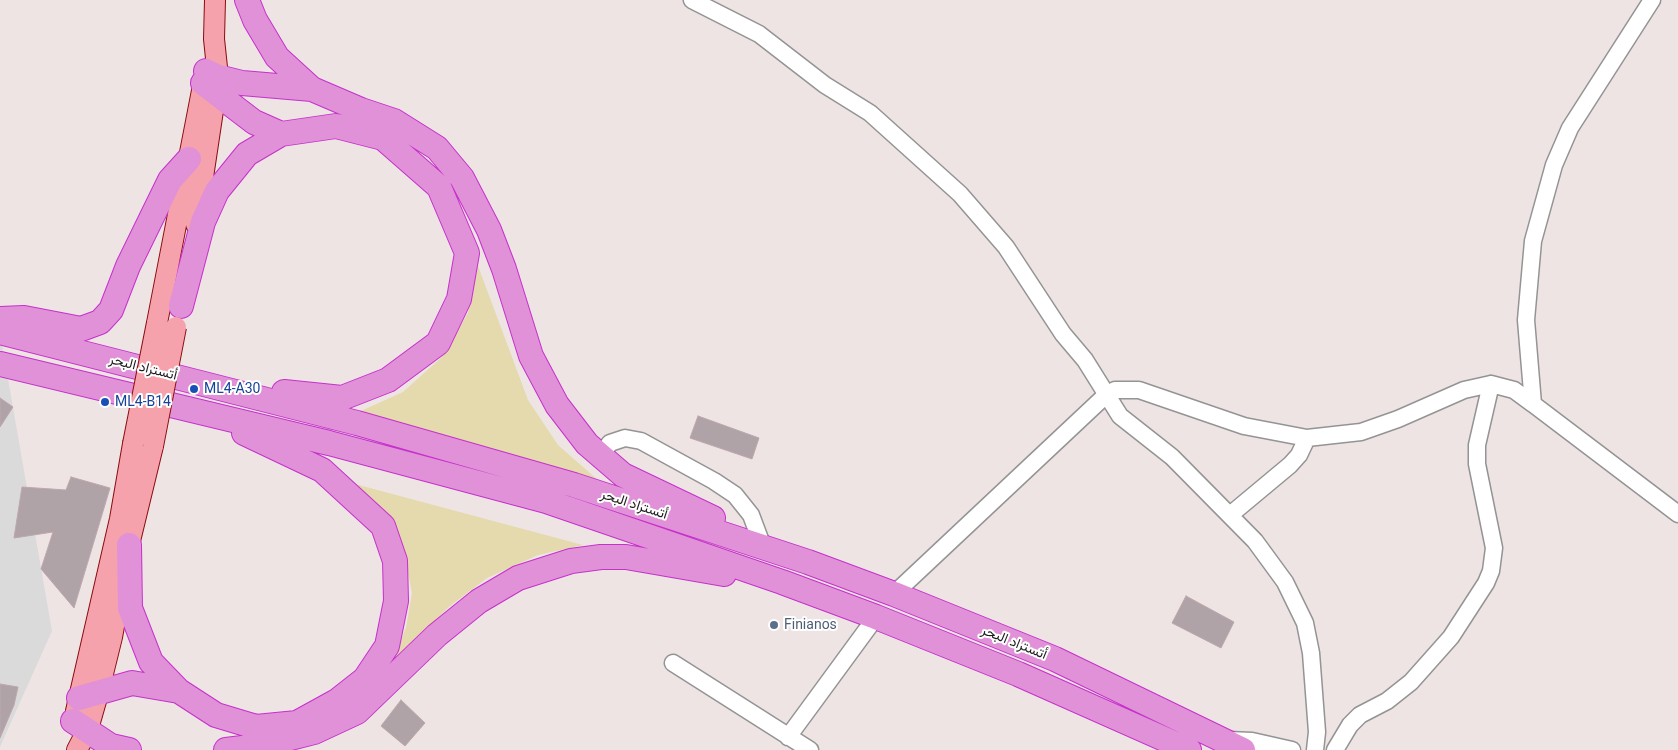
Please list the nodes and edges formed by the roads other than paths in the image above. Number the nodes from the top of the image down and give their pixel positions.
1 (215, 0) edge
2 (247, 0) edge
3 (692, 0) edge
4 (1652, 0) edge
5 (211, 81) junction
6 (312, 89) junction
7 (281, 134) junction
8 (189, 159) junction
9 (179, 316) junction
10 (0, 319) edge
11 (0, 332) edge
12 (0, 364) edge
13 (1491, 384) junction
14 (214, 386) junction
15 (1106, 395) junction
16 (1533, 404) junction
17 (197, 412) junction
18 (1307, 438) junction
19 (600, 456) junction
20 (1678, 514) edge
21 (1230, 515) junction
22 (760, 540) junction
23 (129, 545) junction
24 (808, 562) junction
25 (782, 582) junction
26 (894, 594) junction
27 (876, 617) junction
28 (673, 663) dead end
29 (179, 691) junction
30 (88, 696) junction
31 (81, 725) junction
32 (788, 737) junction
33 (1233, 745) edge
34 (75, 750) edge
35 (129, 750) edge
36 (226, 750) edge
37 (810, 750) edge
38 (1189, 750) edge
39 (1292, 750) edge
40 (1315, 750) edge
41 (1334, 750) edge

1 - 5 main road
2 - 6 highway
3 - 15 street
4 - 16 street
5 - 6 highway
5 - 7 highway
5 - 8 main road
5 - 9 main road
6 - 19 highway
7 - 9 highway
7 - 14 highway
8 - 10 highway
8 - 30 main road, bridge
9 - 23 main road, bridge
11 - 14 highway, أتستراد البحر
12 - 17 highway, أتستراد البحر
13 - 16 street
13 - 18 street
13 - 41 street
14 - 24 highway, أتستراد البحر
15 - 18 street
15 - 21 street
15 - 26 street
16 - 20 street
17 - 25 highway, أتستراد البحر
17 - 29 highway
18 - 21 street
19 - 22 highway
19 - 22 street
21 - 40 street
22 - 24 highway
23 - 29 highway
23 - 30 main road
24 - 26 highway, أتستراد البحر
25 - 27 highway, أتستراد البحر
25 - 36 highway
26 - 33 highway, أتستراد البحر
27 - 32 street
27 - 38 highway, أتستراد البحر
28 - 32 street
29 - 30 highway
30 - 31 main road
31 - 34 main road
31 - 35 highway
32 - 37 street
33 - 39 street

